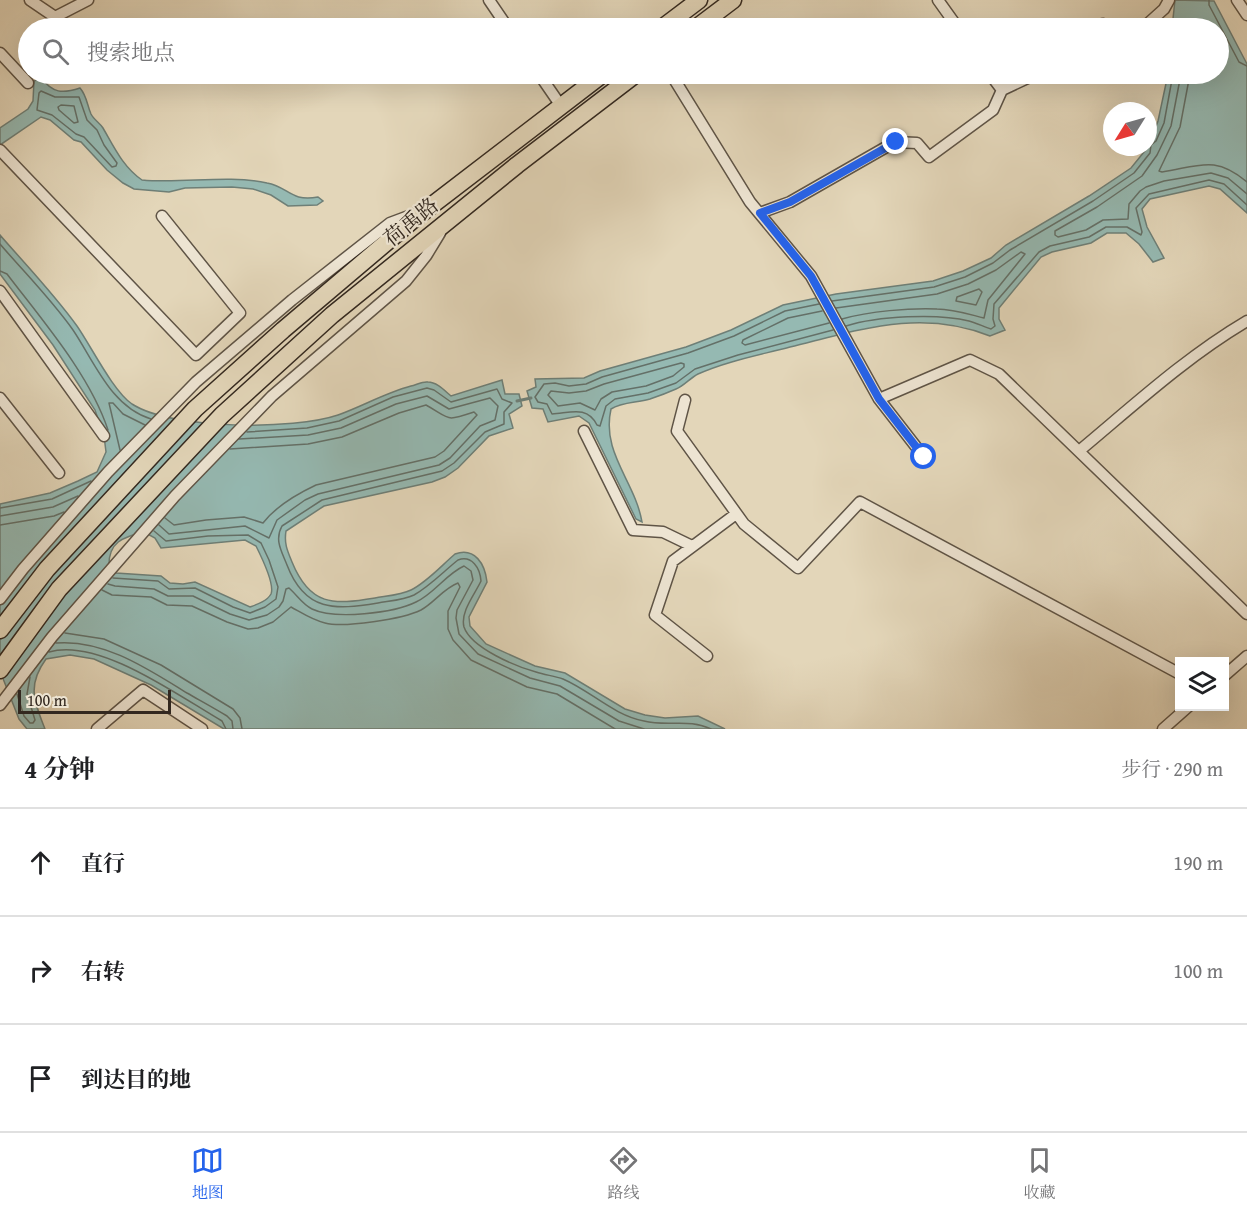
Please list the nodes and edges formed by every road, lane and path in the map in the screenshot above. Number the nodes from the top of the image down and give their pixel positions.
1 (30, 0) edge
2 (88, 0) edge
3 (489, 0) edge
4 (699, 0) edge
5 (733, 0) edge
6 (938, 0) edge
7 (1169, 0) edge
8 (1237, 0) edge
9 (1247, 15) edge
10 (501, 18) edge
11 (675, 18) edge
12 (709, 18) edge
13 (951, 18) edge
14 (1154, 18) edge
15 (0, 53) edge
16 (18, 72) edge
17 (546, 84) edge
18 (590, 84) edge
19 (623, 84) edge
20 (677, 84) edge
21 (998, 84) edge
22 (1015, 84) edge
23 (1002, 90) junction
24 (561, 106) junction
25 (0, 150) edge
26 (425, 210) junction
27 (760, 213) junction
28 (162, 216) dead end
29 (447, 222) junction
30 (0, 291) edge
31 (1247, 321) edge
32 (0, 398) edge
33 (879, 399) junction
34 (685, 400) dead end
35 (584, 432) dead end
36 (104, 436) dead end
37 (1079, 451) junction
38 (924, 457) dead end
39 (59, 473) dead end
40 (736, 514) junction
41 (692, 546) junction
42 (0, 599) edge
43 (1247, 614) edge
44 (0, 630) edge
45 (707, 656) dead end
46 (1247, 656) edge
47 (0, 670) edge
48 (1175, 672) edge
49 (1229, 672) edge
50 (1, 704) edge
51 (1183, 711) edge
52 (97, 729) edge
53 (202, 729) edge
54 (1163, 729) edge

1 - 2 street
3 - 10 street
4 - 11 main road
5 - 12 main road
6 - 13 street
7 - 14 street
8 - 9 street
15 - 16 street
17 - 24 street
18 - 24 main road, 荷禹路
19 - 29 main road, 荷禹路
20 - 27 street
21 - 23 street
22 - 23 street
23 - 27 street
24 - 26 main road, 荷禹路
25 - 28 street
26 - 42 street
26 - 44 main road, 荷禹路
27 - 33 street
29 - 47 main road, 荷禹路
29 - 50 street
30 - 36 street
31 - 37 street
32 - 39 street
33 - 37 street
33 - 38 street
34 - 40 street
35 - 41 street
37 - 43 street
40 - 41 street
40 - 48 street
41 - 45 street
46 - 49 street
51 - 54 street
52 - 53 street

